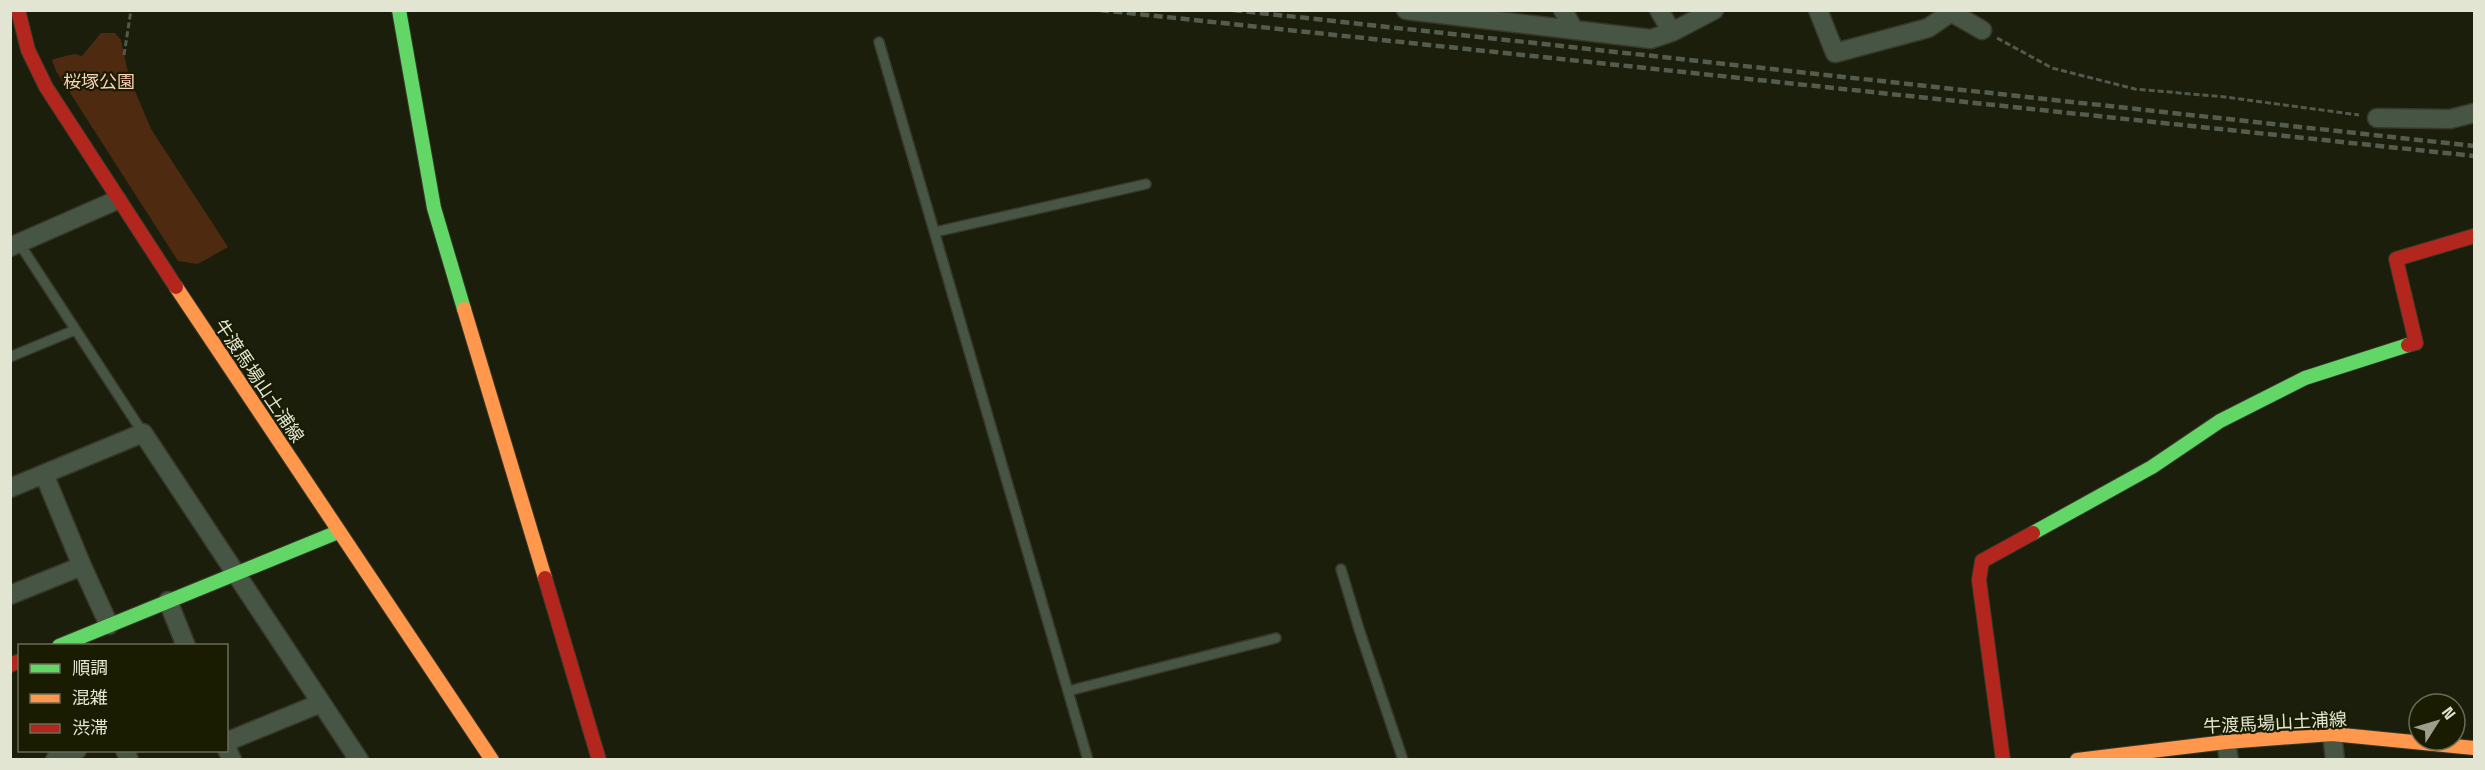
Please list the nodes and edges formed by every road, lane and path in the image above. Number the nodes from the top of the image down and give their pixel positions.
1 (131, 10) edge
2 (399, 10) edge
3 (1406, 10) edge
4 (1563, 10) edge
5 (1659, 10) edge
6 (1714, 10) edge
7 (1818, 10) edge
8 (1948, 12) edge
9 (16, 17) edge
10 (1574, 30) junction
11 (1982, 30) joint
12 (1672, 32) junction
13 (879, 42) dead end
14 (124, 55) dead end
15 (2475, 113) edge
16 (2377, 118) joint
17 (1146, 184) dead end
18 (117, 200) junction
19 (934, 232) junction
20 (2475, 236) edge
21 (15, 245) edge
22 (75, 330) junction
23 (10, 357) edge
24 (143, 433) junction
25 (44, 474) junction
26 (10, 488) edge
27 (338, 532) junction
28 (82, 566) junction
29 (1341, 569) dead end
30 (235, 573) junction
31 (10, 595) edge
32 (168, 601) junction
33 (110, 625) junction
34 (1276, 638) dead end
35 (62, 644) edge
36 (186, 644) edge
37 (1068, 691) junction
38 (321, 703) junction
39 (2332, 734) junction
40 (228, 741) edge
41 (2475, 748) edge
42 (2228, 751) edge
43 (72, 752) edge
44 (55, 759) edge
45 (359, 759) edge
46 (492, 759) edge
47 (599, 759) edge
48 (1088, 759) edge
49 (1403, 759) edge
50 (2003, 759) edge
51 (2078, 759) edge
52 (2335, 759) edge

1 - 14 path
2 - 47 street
3 - 10 street
4 - 10 street
5 - 12 street
6 - 12 street
7 - 8 street
8 - 11 street
9 - 18 street, 牛渡馬場山土浦線
10 - 12 street
11 - 16 path
13 - 19 lane
15 - 16 street
17 - 19 lane
18 - 21 street
18 - 27 street, 牛渡馬場山土浦線
19 - 37 lane
20 - 50 street
21 - 22 lane
22 - 23 lane
22 - 24 lane
24 - 25 street
24 - 30 street
25 - 26 street
25 - 28 street
27 - 30 street
27 - 46 street, 牛渡馬場山土浦線
28 - 31 street
28 - 33 street
29 - 49 lane
30 - 32 street
30 - 38 street
32 - 33 street
32 - 36 street
33 - 35 street
34 - 37 lane
37 - 48 lane
38 - 40 street
38 - 45 street
39 - 41 street, 牛渡馬場山土浦線
39 - 42 street, 牛渡馬場山土浦線
39 - 52 street
42 - 51 street, 牛渡馬場山土浦線
43 - 44 street

